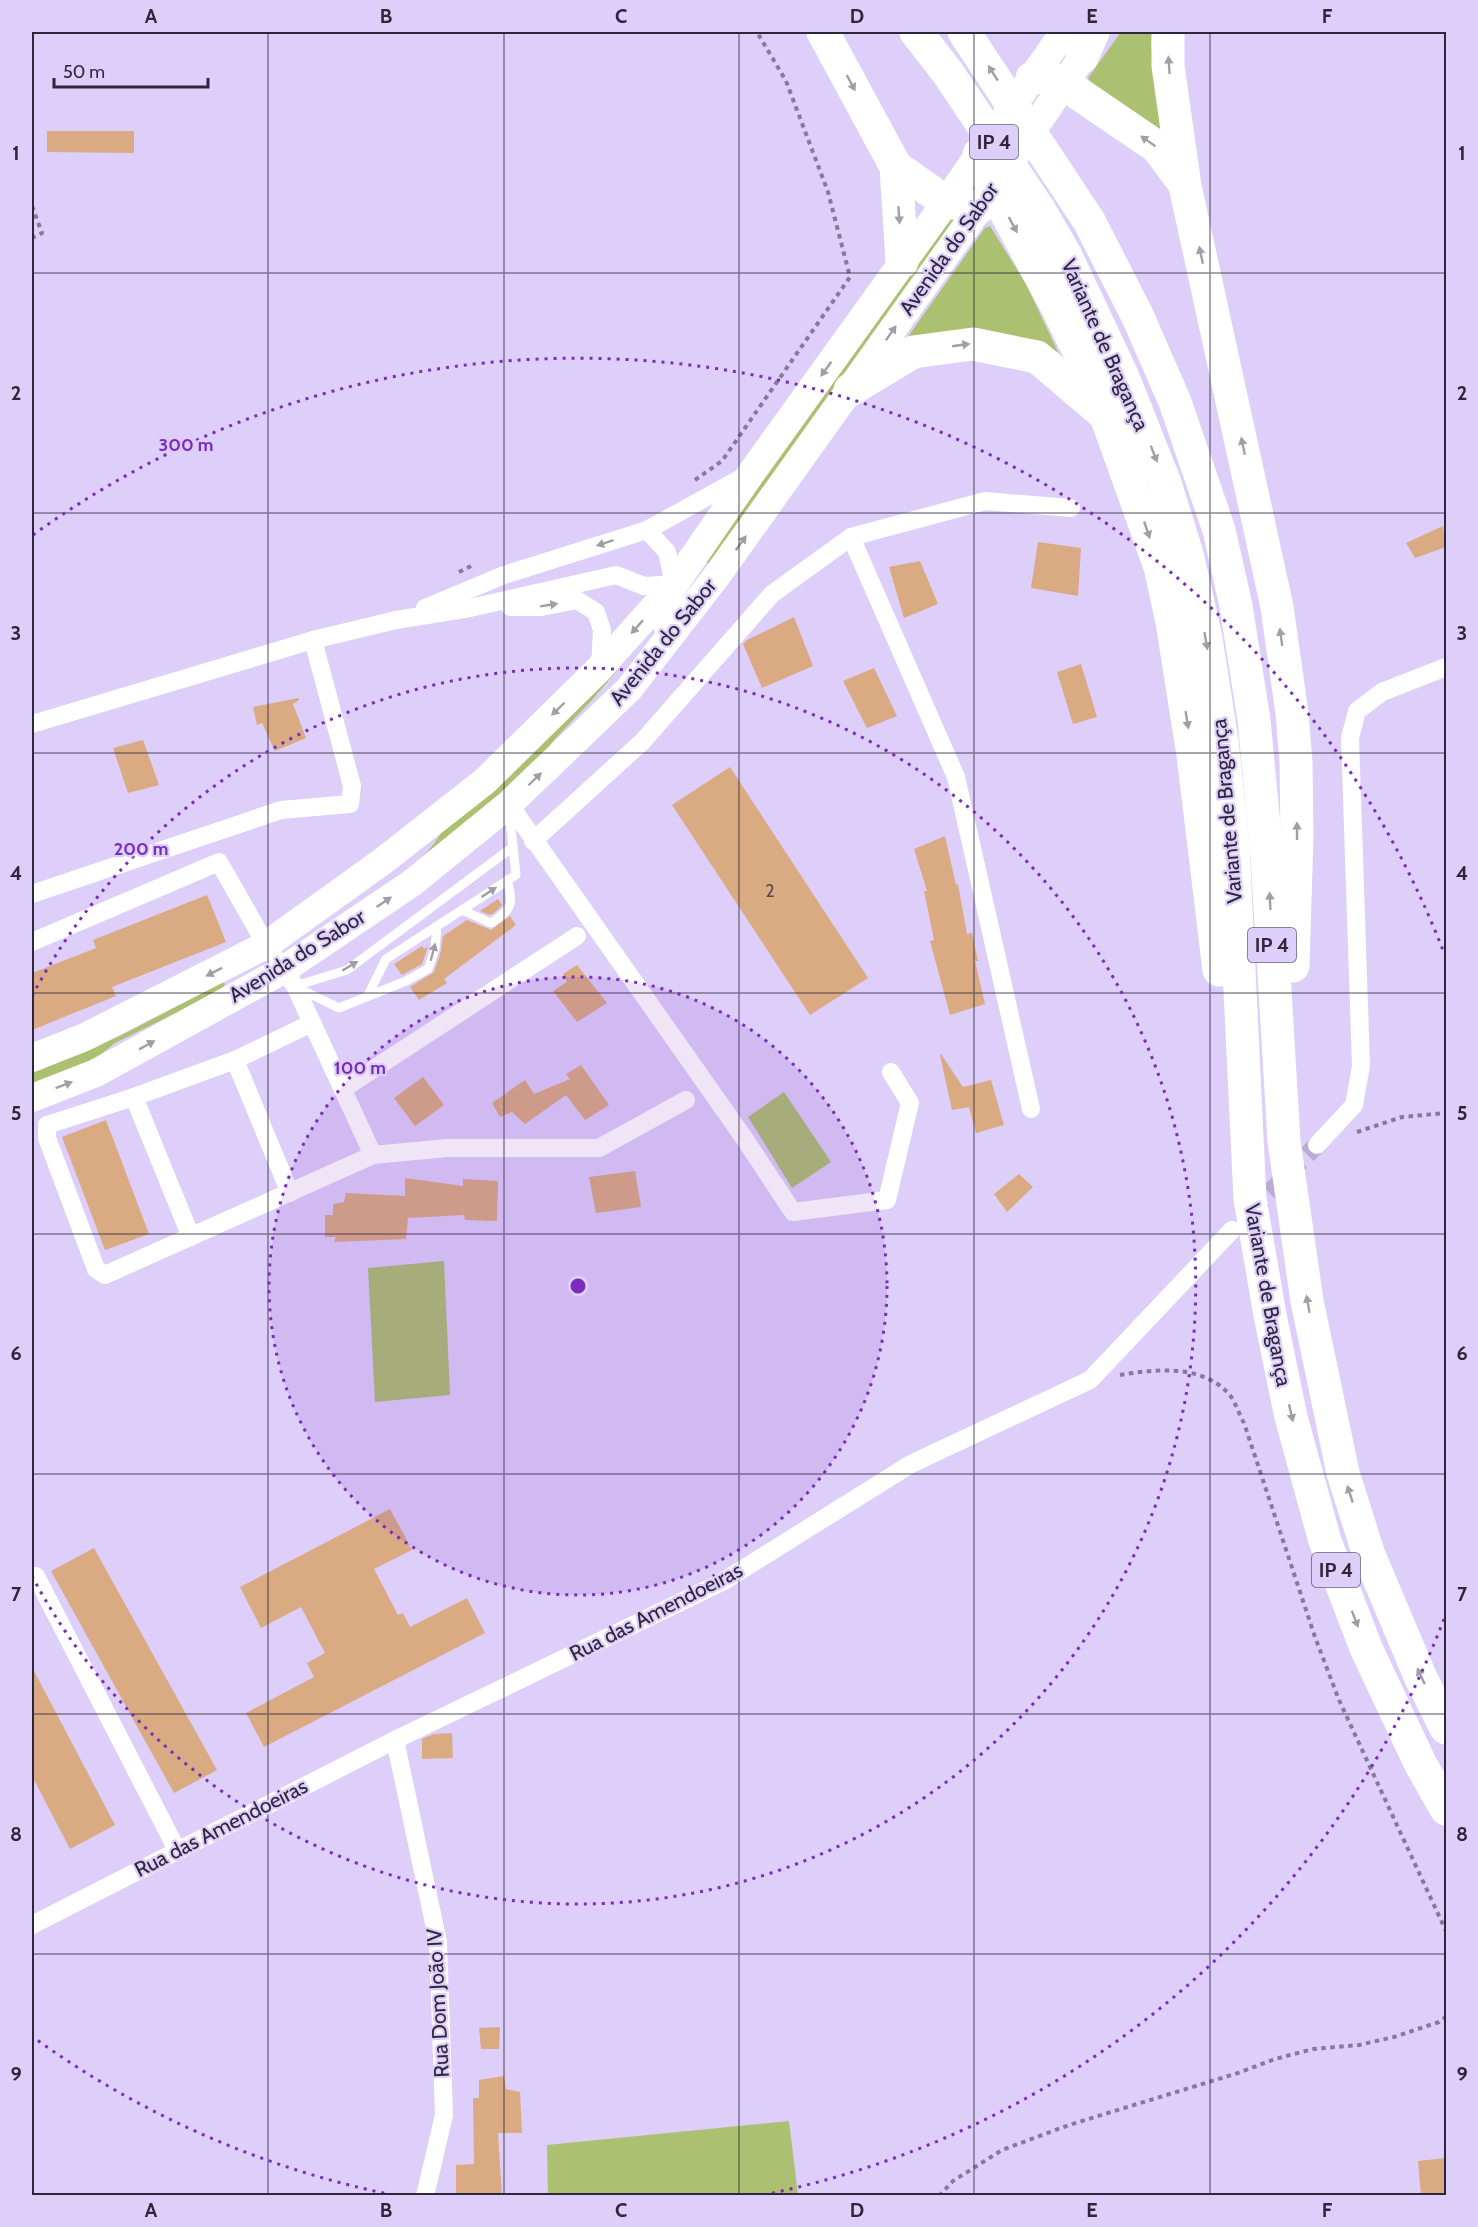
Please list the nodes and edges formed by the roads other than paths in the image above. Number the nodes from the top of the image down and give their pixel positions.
1 (824, 32) edge
2 (916, 32) edge
3 (1102, 32) edge
4 (1168, 32) edge
5 (968, 36) edge
6 (1076, 51) edge
7 (1032, 78) junction
8 (979, 154) junction
9 (896, 167) junction
10 (1185, 186) junction
11 (986, 197) junction
12 (946, 202) junction
13 (902, 262) junction
14 (850, 390) junction
15 (1106, 416) junction
16 (752, 472) junction
17 (1071, 508) dead end
18 (647, 530) junction
19 (851, 537) junction
20 (716, 577) junction
21 (674, 585) junction
22 (470, 608) junction
23 (396, 620) junction
24 (313, 640) junction
25 (1446, 667) edge
26 (600, 668) junction
27 (629, 689) junction
28 (32, 724) edge
29 (509, 804) junction
30 (533, 840) junction
31 (513, 847) junction
32 (507, 880) junction
33 (32, 894) edge
34 (462, 910) junction
35 (437, 926) junction
36 (577, 936) dead end
37 (32, 942) edge
38 (266, 945) junction
39 (289, 978) junction
40 (368, 995) junction
41 (312, 1023) junction
42 (32, 1058) edge
43 (235, 1060) junction
44 (891, 1072) dead end
45 (343, 1089) junction
46 (134, 1097) junction
47 (32, 1098) edge
48 (686, 1100) dead end
49 (1031, 1109) dead end
50 (1284, 1141) junction
51 (1317, 1145) tunnel mouth
52 (373, 1155) junction
53 (290, 1192) junction
54 (1250, 1199) junction
55 (1232, 1230) dead end
56 (191, 1237) junction
57 (32, 1578) edge
58 (1446, 1728) edge
59 (395, 1740) junction
60 (1446, 1809) edge
61 (177, 1850) junction
62 (32, 1925) edge
63 (425, 2196) edge

1 -> 9 highway
2 -> 54 highway, Variante de Bragança / IP 4
3 - 6 main road, Avenida do Sabor
10 -> 4 highway
50 -> 5 highway, Variante de Bragança / IP 4
6 - 7 main road, Avenida do Sabor
6 - 7 highway
10 -> 6 highway
6 - 11 main road, Avenida do Sabor
7 - 8 main road, Avenida do Sabor
8 - 11 highway
8 - 12 main road, Avenida do Sabor
9 - 12 highway
9 -> 13 highway
50 -> 10 highway
11 - 12 highway
14 -> 11 main road, Avenida do Sabor
11 -> 15 highway
12 - 13 main road, Avenida do Sabor
13 -> 16 main road, Avenida do Sabor
14 -> 15 highway
20 -> 14 main road, Avenida do Sabor
15 -> 54 highway
16 - 18 street
16 - 21 main road, Avenida do Sabor
17 - 19 street
18 - 21 street
18 -> 23 street
19 - 30 street
19 - 49 street
20 - 21 street
20 - 27 main road, Avenida do Sabor
21 - 22 street
21 -> 26 main road, Avenida do Sabor
21 - 27 street
22 - 23 street
22 -> 26 street
23 - 24 street
24 - 28 street
24 - 33 street
25 - 51 street
26 -> 38 main road, Avenida do Sabor
29 -> 27 main road, Avenida do Sabor
29 - 30 street
29 - 31 lane
39 -> 29 main road, Avenida do Sabor
30 - 44 street
31 - 32 lane
39 -> 31 lane
34 -> 32 lane
32 - 34 lane
34 - 35 lane
35 - 40 lane
40 -> 35 lane
36 - 45 street
37 - 38 street
38 - 39 street
38 -> 42 main road, Avenida do Sabor
39 - 40 lane
39 - 41 street
47 -> 39 main road, Avenida do Sabor
41 - 43 street
41 - 45 street
43 - 46 street
43 - 53 street
45 - 52 street
46 - 56 street
46 - 56 street
48 - 52 street
58 -> 50 highway, Variante de Bragança / IP 4
52 - 53 street
53 - 56 street
54 -> 60 highway, Variante de Bragança / IP 4
55 - 59 street, Rua das Amendoeiras
57 - 61 street
59 - 61 street, Rua das Amendoeiras
59 - 63 street, Rua Dom João IV
61 - 62 street, Rua das Amendoeiras

